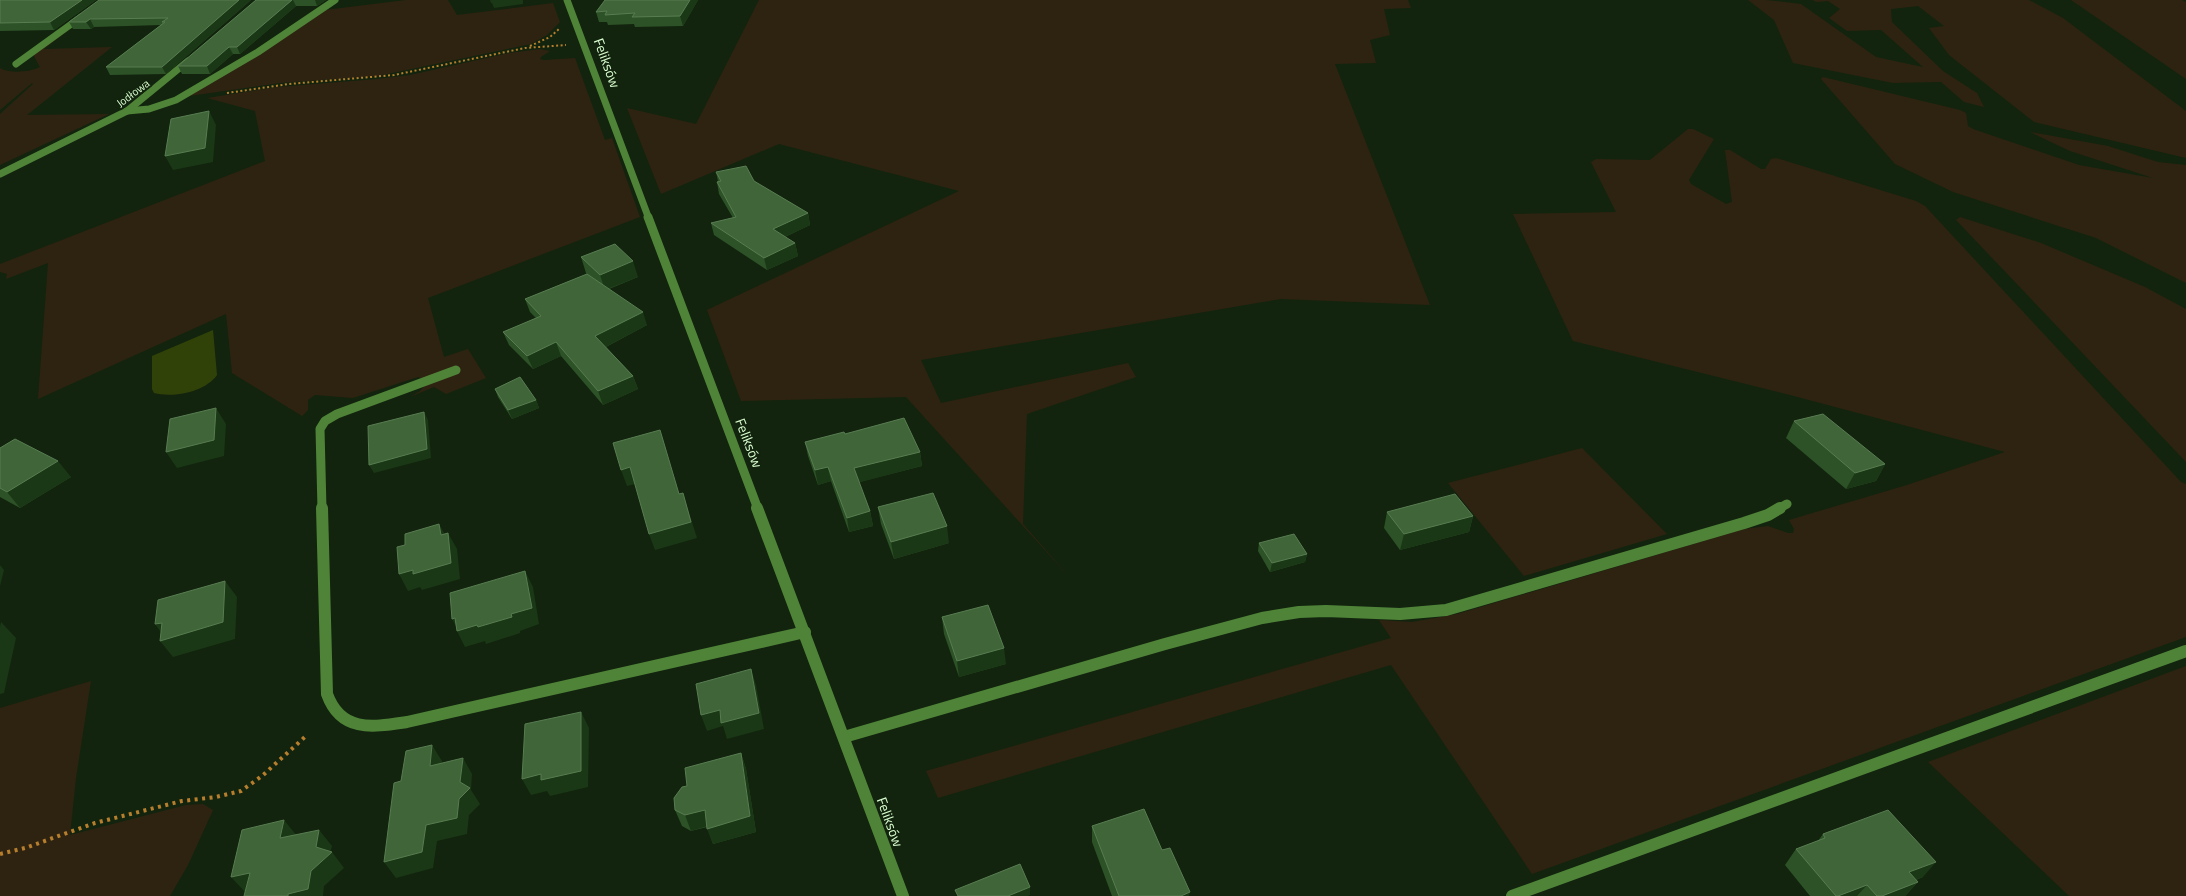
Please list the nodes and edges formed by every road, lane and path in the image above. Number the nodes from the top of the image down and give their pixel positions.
1 (335, 0) edge
2 (567, 0) edge
3 (88, 12) edge
4 (576, 20) junction
5 (584, 42) junction
6 (525, 48) junction
7 (194, 56) edge
8 (16, 64) dead end
9 (224, 93) dead end
10 (127, 111) junction
11 (0, 174) edge
12 (456, 370) dead end
13 (1787, 504) dead end
14 (805, 632) junction
15 (2186, 652) edge
16 (306, 736) dead end
17 (844, 737) junction
18 (0, 854) edge
19 (903, 896) edge
20 (1512, 896) edge

1 - 10 street
2 - 4 street, Feliksów
3 - 8 street
4 - 5 street, Feliksów
4 - 6 path
5 - 6 path
5 - 14 street, Feliksów
6 - 9 path
7 - 10 street, Jodłowa
10 - 11 street, Jodłowa
12 - 14 street
13 - 17 street
14 - 17 street, Feliksów
15 - 20 street
16 - 18 path
17 - 19 street, Feliksów

